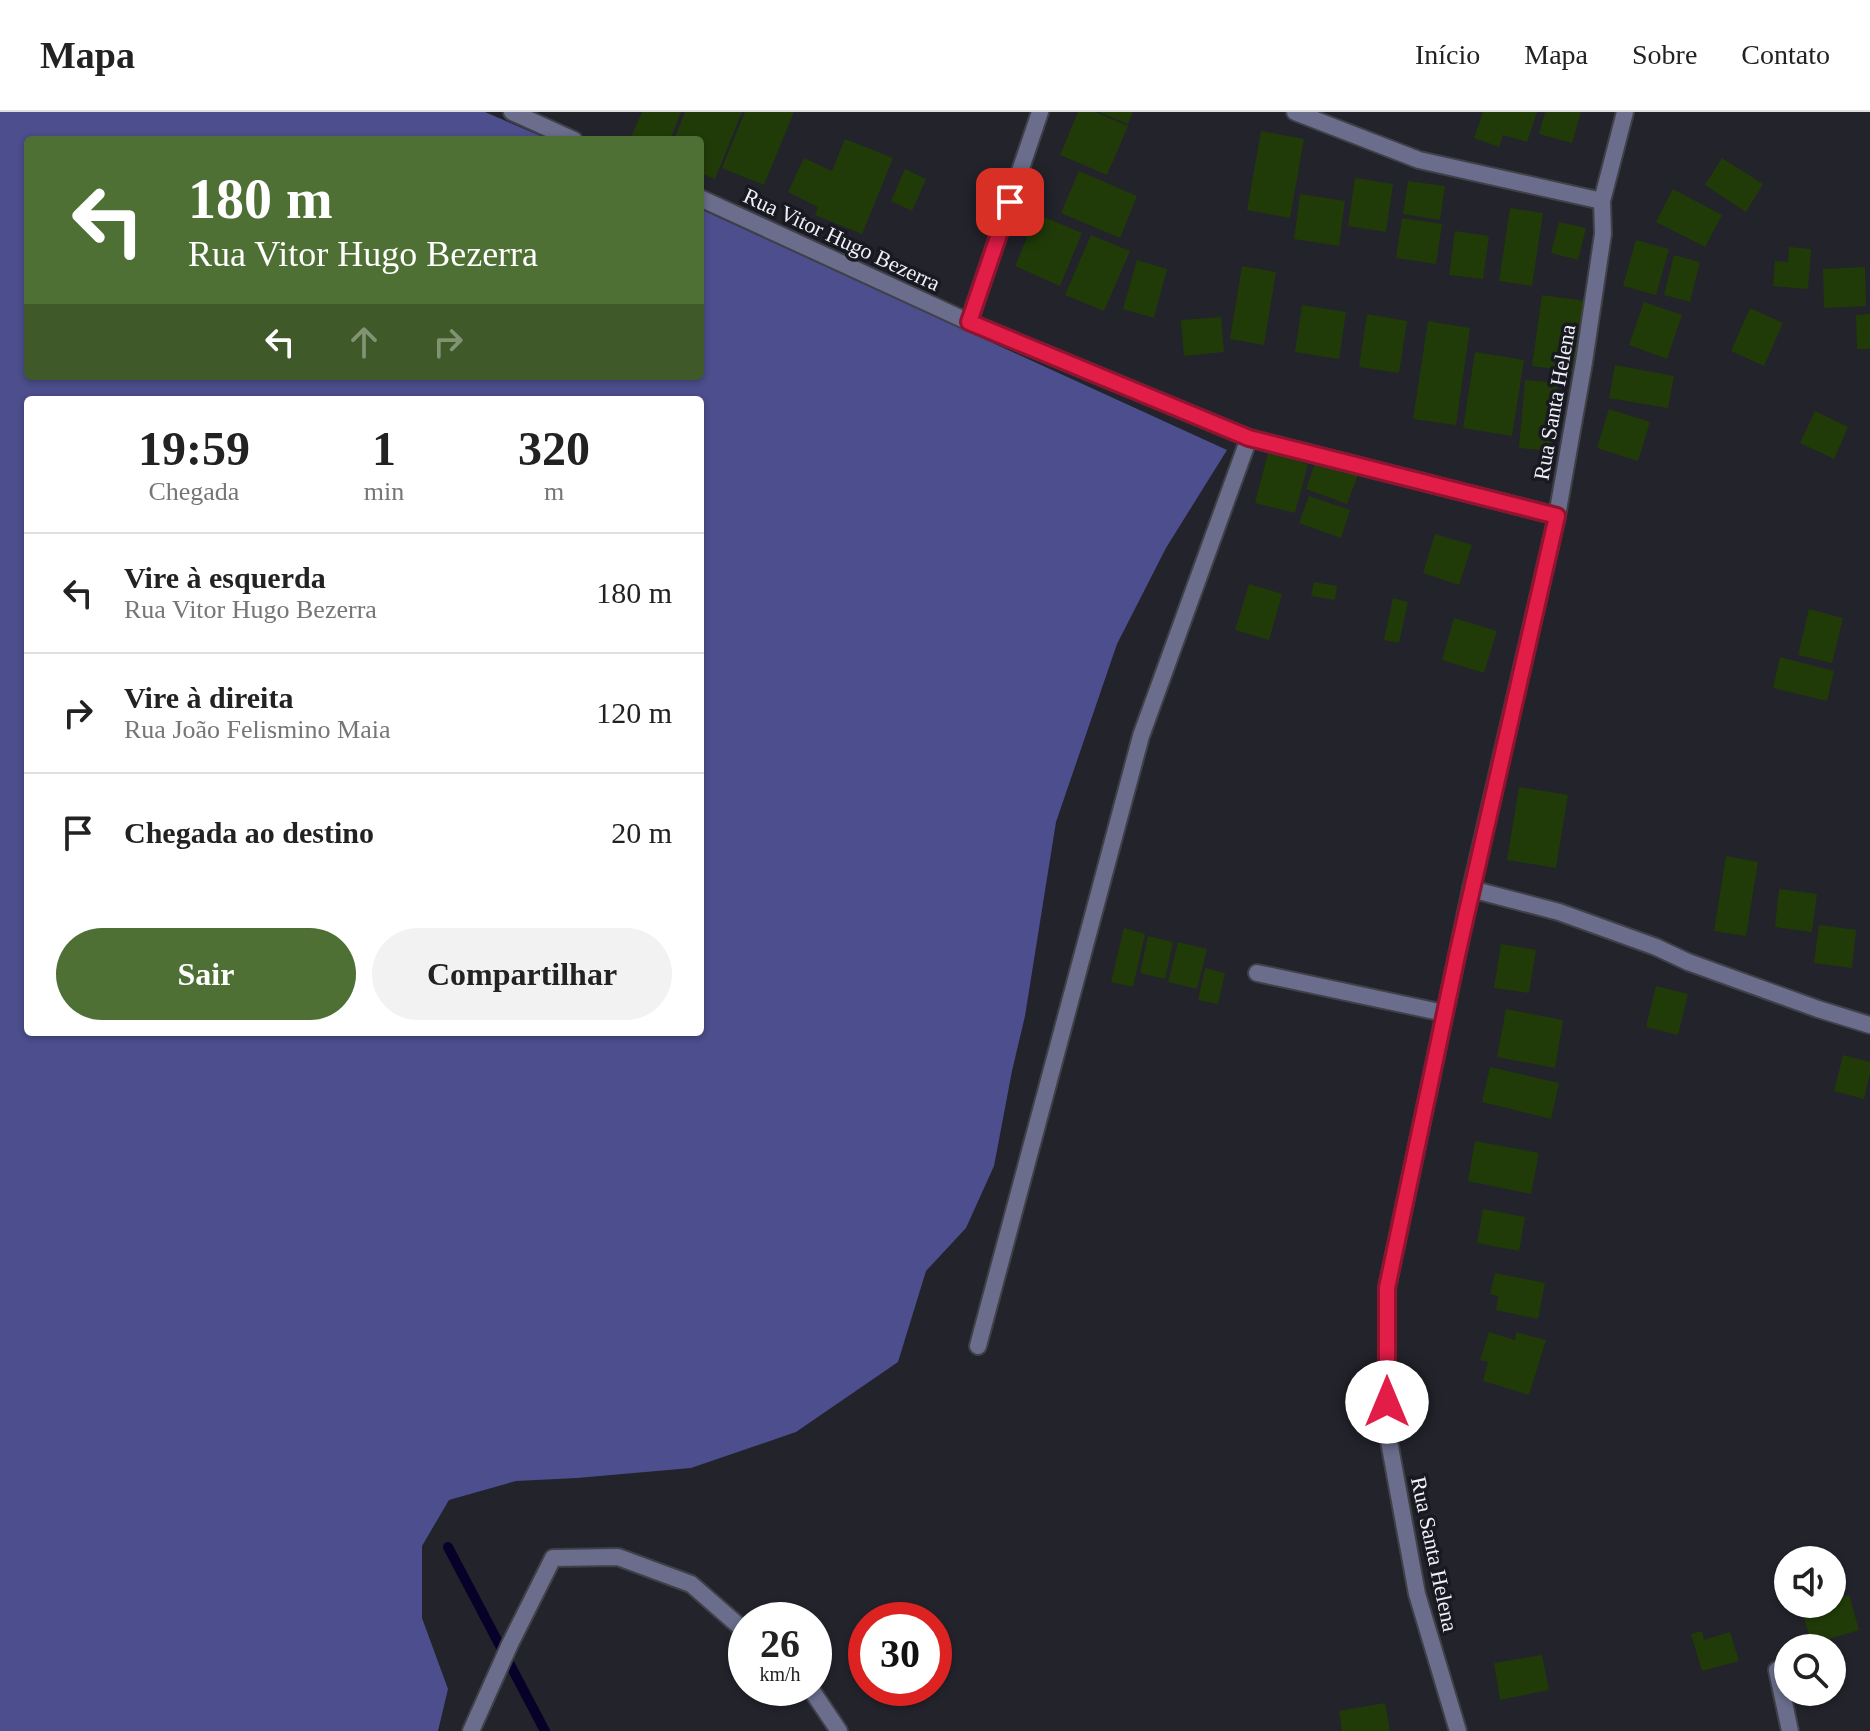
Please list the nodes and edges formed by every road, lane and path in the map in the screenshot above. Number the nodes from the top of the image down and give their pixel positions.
1 (512, 112) edge
2 (1040, 112) edge
3 (1295, 112) edge
4 (1625, 112) edge
5 (565, 136) edge
6 (704, 200) edge
7 (1602, 201) junction
8 (969, 322) junction
9 (1249, 438) junction
10 (1557, 516) junction
11 (1471, 889) junction
12 (1257, 973) dead end
13 (1444, 1013) junction
14 (1870, 1025) edge
15 (978, 1346) dead end
16 (728, 1616) edge
17 (822, 1706) edge
18 (1785, 1706) edge
19 (471, 1731) edge
20 (839, 1731) edge
21 (1458, 1731) edge
22 (1790, 1731) edge

1 - 5 street
2 - 8 street
3 - 7 street
4 - 7 street, Rua Santa Helena
6 - 8 street, Rua Vitor Hugo Bezerra
7 - 10 street, Rua Santa Helena
8 - 9 street, Rua Vitor Hugo Bezerra
9 - 10 street, Rua Vitor Hugo Bezerra
9 - 15 street
10 - 11 street, Rua Santa Helena
11 - 13 street, Rua Santa Helena
11 - 14 street
12 - 13 street
13 - 21 street, Rua Santa Helena
16 - 19 street
17 - 20 street
18 - 22 street

